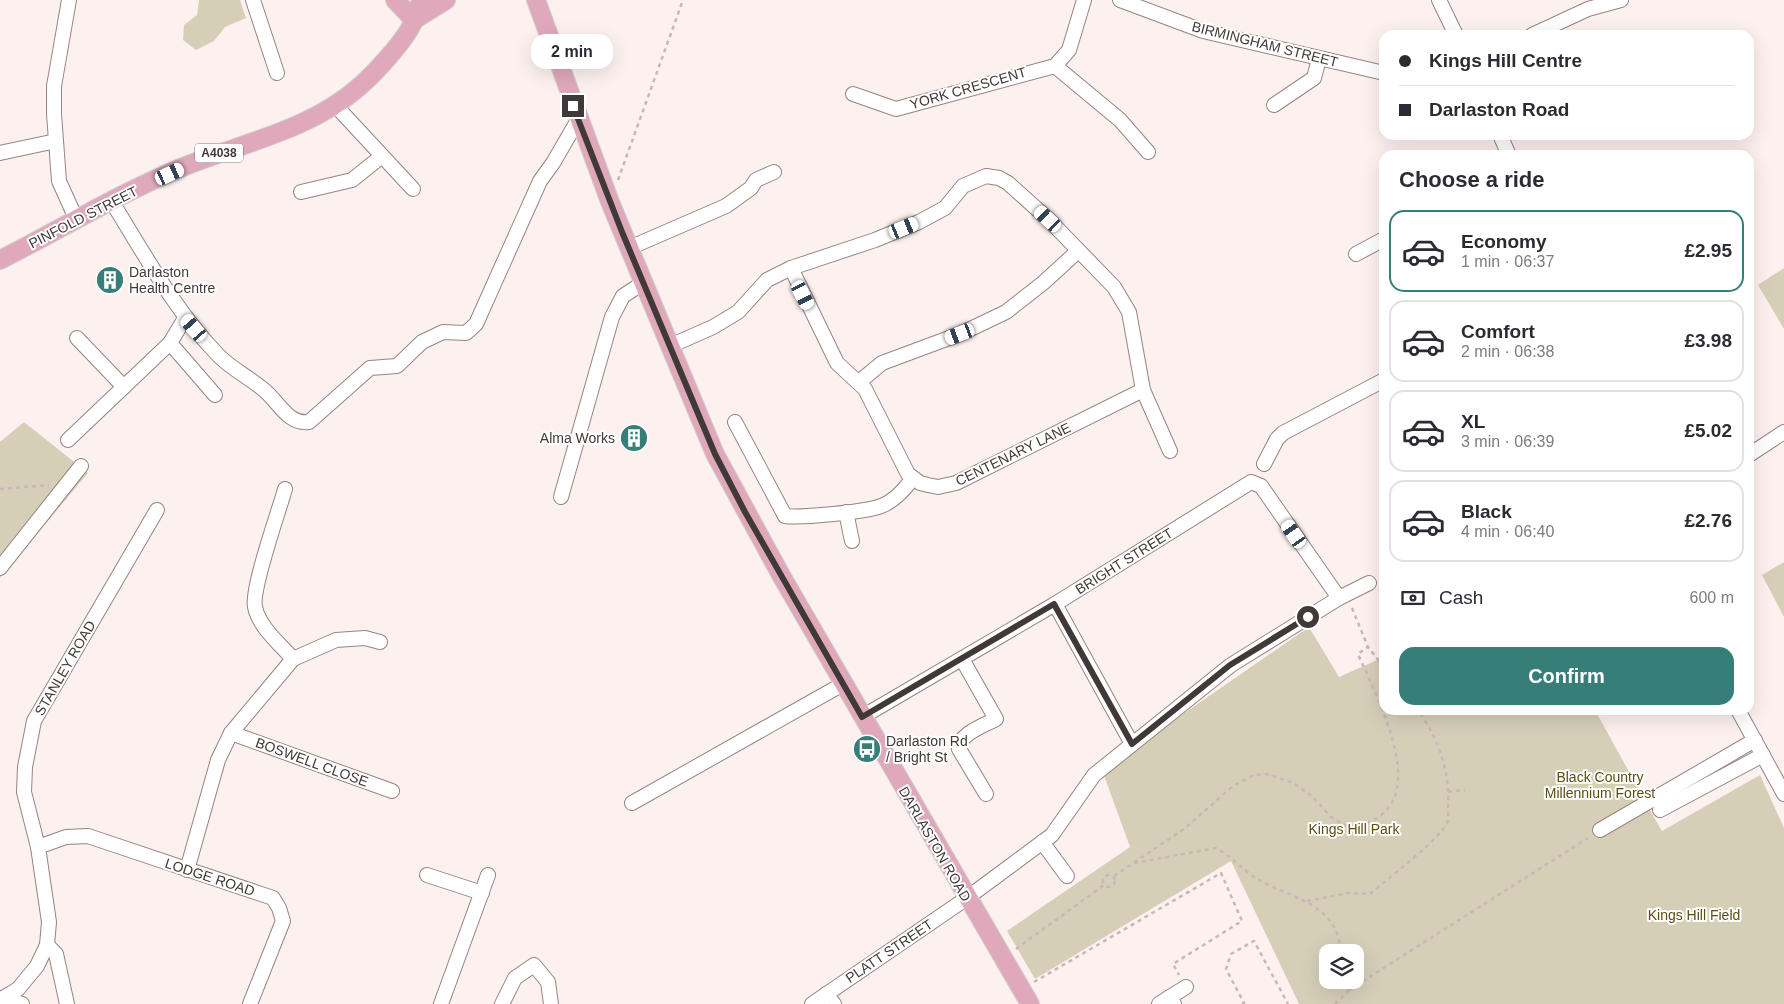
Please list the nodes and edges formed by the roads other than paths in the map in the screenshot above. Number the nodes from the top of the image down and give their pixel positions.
1 (70, 0) edge
2 (253, 0) edge
3 (394, 0) edge
4 (423, 0) edge
5 (446, 0) edge
6 (536, 0) edge
7 (1084, 0) edge
8 (1120, 0) edge
9 (1439, 0) edge
10 (1621, 0) edge
11 (414, 20) junction
12 (1454, 30) edge
13 (1543, 30) edge
14 (1318, 59) junction
15 (1055, 66) junction
16 (1379, 72) edge
17 (277, 73) dead end
18 (853, 94) dead end
19 (335, 105) junction
20 (1274, 105) dead end
21 (578, 120) junction
22 (56, 141) junction
23 (1148, 152) dead end
24 (0, 153) edge
25 (382, 156) junction
26 (774, 172) dead end
27 (413, 189) dead end
28 (300, 192) dead end
29 (112, 202) junction
30 (77, 221) junction
31 (1379, 242) edge
32 (629, 248) junction
33 (1078, 251) junction
34 (1356, 254) dead end
35 (0, 260) edge
36 (791, 268) junction
37 (643, 283) junction
38 (185, 318) junction
39 (77, 338) dead end
40 (170, 343) junction
41 (670, 346) junction
42 (859, 382) junction
43 (1379, 383) edge
44 (124, 387) junction
45 (1142, 390) junction
46 (215, 395) dead end
47 (736, 422) dead end
48 (1784, 432) edge
49 (68, 440) dead end
50 (1170, 451) dead end
51 (1754, 452) edge
52 (1264, 464) dead end
53 (81, 466) dead end
54 (913, 478) junction
55 (285, 489) dead end
56 (561, 497) dead end
57 (156, 510) dead end
58 (846, 512) junction
59 (852, 541) dead end
60 (0, 568) edge
61 (1370, 583) dead end
62 (1343, 596) junction
63 (1054, 604) junction
64 (380, 642) dead end
65 (293, 659) junction
66 (962, 659) junction
67 (843, 684) junction
68 (1741, 715) edge
69 (862, 717) junction
70 (231, 733) junction
71 (1755, 740) junction
72 (1132, 744) junction
73 (1763, 754) junction
74 (392, 790) dead end
75 (986, 794) dead end
76 (1784, 794) edge
77 (632, 803) dead end
78 (1660, 810) dead end
79 (1600, 830) road end
80 (1042, 842) junction
81 (38, 847) junction
82 (187, 870) junction
83 (427, 875) dead end
84 (488, 875) dead end
85 (1067, 876) dead end
86 (482, 893) junction
87 (967, 898) junction
88 (47, 945) junction
89 (1186, 988) road end
90 (1025, 997) edge
91 (2, 999) edge
92 (830, 999) edge
93 (1168, 1002) edge
94 (22, 1004) edge
95 (67, 1004) edge
96 (250, 1004) edge
97 (441, 1004) edge
98 (502, 1004) edge
99 (551, 1004) edge
100 (812, 1004) edge

1 - 22 street
2 - 17 street
3 - 11 main road
4 - 11 main road, A4038
5 - 11 main road, A4038
6 - 21 main road, DARLASTON ROAD
7 - 15 street
8 - 14 street, BIRMINGHAM STREET
9 - 12 street
10 - 13 street
11 - 19 main road, PINFOLD STREET / A4038
14 - 16 street, BIRMINGHAM STREET
14 - 20 street
15 - 18 street, YORK CRESCENT
15 - 23 street
19 - 25 street
19 - 29 main road, PINFOLD STREET / A4038
21 - 32 main road, DARLASTON ROAD
21 - 38 street
22 - 24 street
22 - 30 street
25 - 27 street
25 - 28 street
26 - 32 street
29 - 30 main road, PINFOLD STREET / A4038
29 - 38 street
30 - 35 main road, PINFOLD STREET / A4038
31 - 34 street
32 - 37 main road, DARLASTON ROAD
33 - 36 street
33 - 42 street
33 - 45 street
36 - 41 street
36 - 42 street
37 - 41 main road, DARLASTON ROAD
37 - 56 street
38 - 40 street
39 - 44 street
40 - 44 street
40 - 46 street
41 - 67 main road, DARLASTON ROAD
42 - 54 street
43 - 52 street
44 - 49 street
45 - 50 street
45 - 54 street, CENTENARY LANE
47 - 58 street
48 - 51 street
53 - 60 street
54 - 58 street
55 - 65 street
57 - 81 street, STANLEY ROAD
58 - 59 street
61 - 62 street, PLATT STREET
62 - 63 street, BRIGHT STREET
62 - 72 street, PLATT STREET
63 - 66 street, BRIGHT STREET
63 - 72 street
64 - 65 street
65 - 70 street
66 - 69 street, BRIGHT STREET
66 - 75 street
67 - 69 main road, DARLASTON ROAD
67 - 77 street
68 - 71 street
69 - 87 main road, DARLASTON ROAD
70 - 74 street, BOSWELL CLOSE
70 - 82 street
71 - 73 street
71 - 79 street
72 - 80 street, PLATT STREET
73 - 76 street
73 - 78 street
80 - 85 street
80 - 87 street, PLATT STREET
81 - 82 street, LODGE ROAD
81 - 88 street, STANLEY ROAD
82 - 96 street, LODGE ROAD
83 - 86 street
84 - 86 street
86 - 97 street
87 - 90 main road, DARLASTON ROAD
87 - 92 street, PLATT STREET
88 - 91 street, STANLEY ROAD
88 - 95 street
89 - 93 street
91 - 94 street
92 - 100 street, PLATT STREET
98 - 99 street

